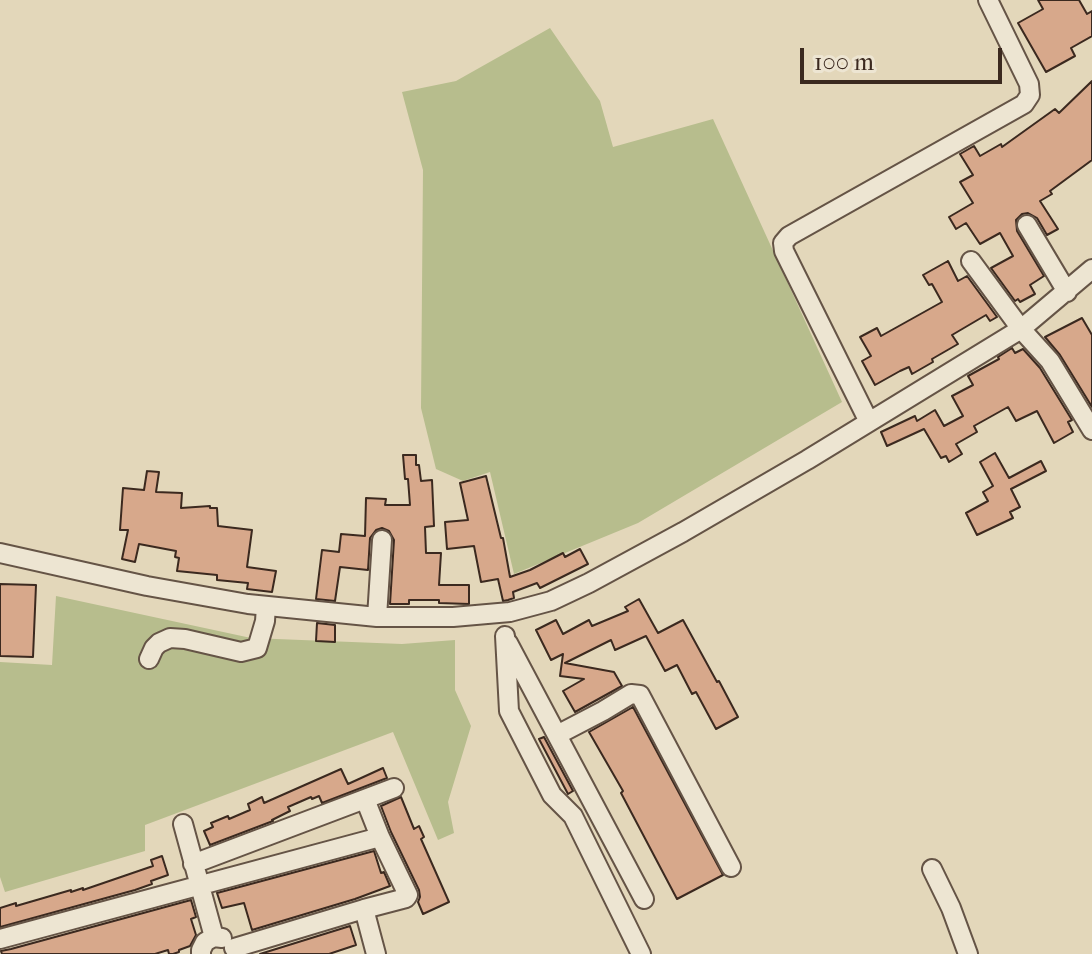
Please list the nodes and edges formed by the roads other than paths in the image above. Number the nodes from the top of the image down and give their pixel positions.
1 (988, 0) edge
2 (1027, 225) dead end
3 (971, 261) dead end
4 (1092, 269) edge
5 (1067, 292) junction
6 (1021, 329) junction
7 (869, 422) junction
8 (1092, 430) edge
9 (382, 540) dead end
10 (0, 553) edge
11 (266, 606) junction
12 (496, 615) junction
13 (377, 617) junction
14 (505, 636) junction
15 (149, 659) dead end
16 (557, 735) junction
17 (394, 788) dead end
18 (365, 799) junction
19 (183, 824) dead end
20 (380, 837) junction
21 (193, 864) junction
22 (731, 867) dead end
23 (932, 869) dead end
24 (199, 886) junction
25 (644, 899) dead end
26 (364, 909) junction
27 (214, 937) junction
28 (0, 939) edge
29 (235, 951) edge
30 (201, 954) edge
31 (376, 954) edge
32 (641, 954) edge
33 (968, 954) edge

1 - 7 street
2 - 5 street
3 - 6 street
4 - 5 street
5 - 6 street
6 - 7 street
6 - 8 street
7 - 12 street
9 - 13 street
10 - 11 street
11 - 13 street
11 - 15 street
12 - 13 street
12 - 14 street
14 - 16 street
14 - 32 street
16 - 22 street
16 - 25 street
17 - 18 street
18 - 20 street
18 - 21 street
19 - 21 street
20 - 24 street
20 - 26 street
21 - 24 street
23 - 33 street
24 - 27 street
24 - 28 street
26 - 29 street
26 - 31 street
27 - 29 street
27 - 30 street

